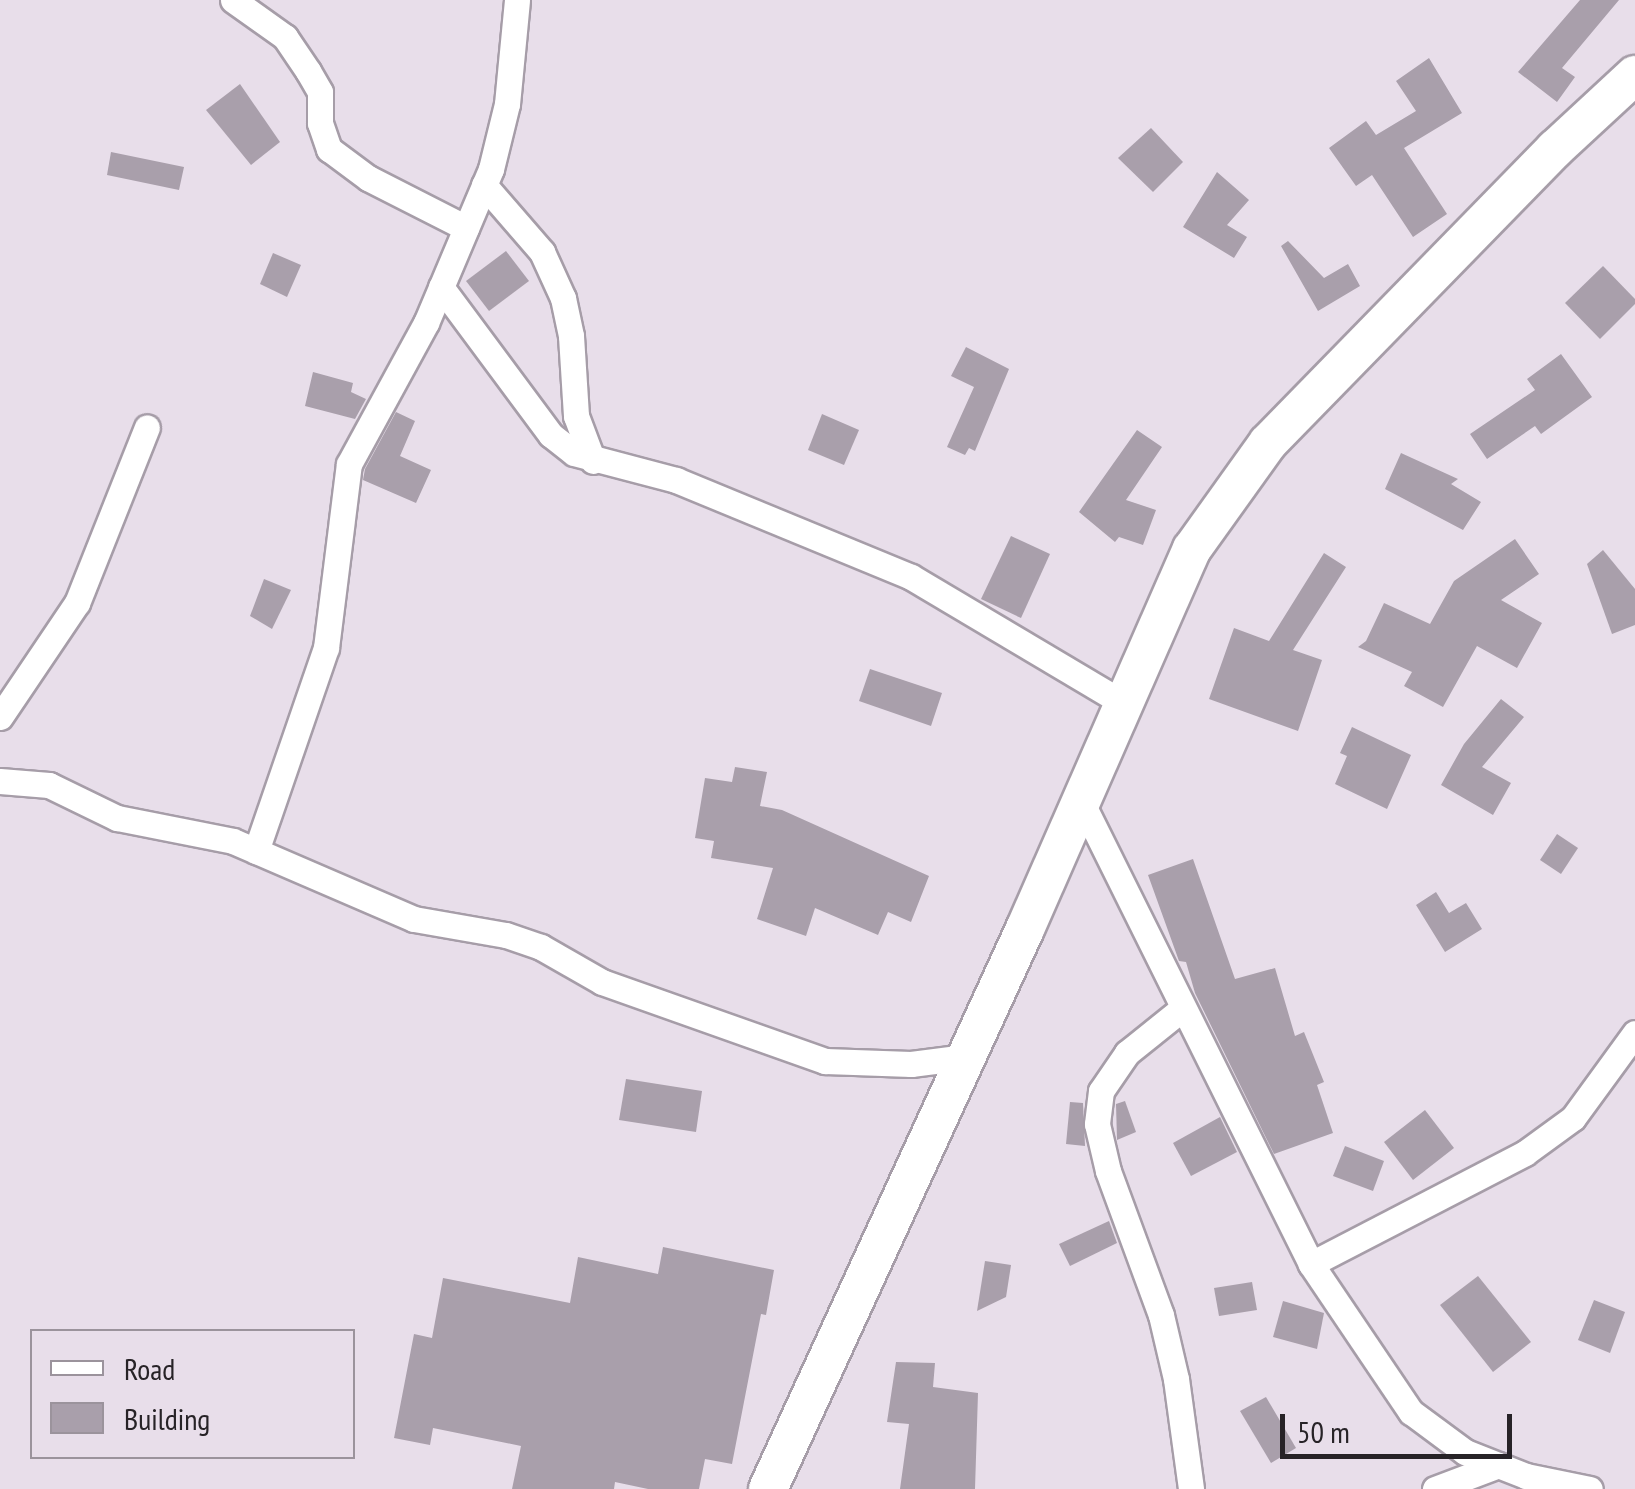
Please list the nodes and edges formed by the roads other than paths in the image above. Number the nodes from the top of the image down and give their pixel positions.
1 (233, 0) edge
2 (517, 0) edge
3 (1635, 75) edge
4 (484, 185) junction
5 (466, 228) junction
6 (441, 287) junction
7 (147, 427) dead end
8 (593, 460) junction
9 (1123, 703) junction
10 (0, 717) edge
11 (0, 780) edge
12 (1080, 799) junction
13 (256, 851) junction
14 (1183, 1008) junction
15 (1635, 1033) edge
16 (966, 1057) junction
17 (1311, 1264) junction
18 (1498, 1465) junction
19 (768, 1489) edge
20 (1190, 1489) edge
21 (1435, 1489) edge
22 (1590, 1489) edge

1 - 5 street
2 - 4 street
3 - 9 street
4 - 5 street
4 - 8 street
5 - 6 street
6 - 8 street
6 - 13 street
7 - 10 street
8 - 9 street
9 - 12 street
11 - 13 street
12 - 14 street
12 - 16 street
13 - 16 street
14 - 17 street
14 - 20 street
15 - 17 street
16 - 19 street
17 - 18 street
18 - 21 street
18 - 22 street

